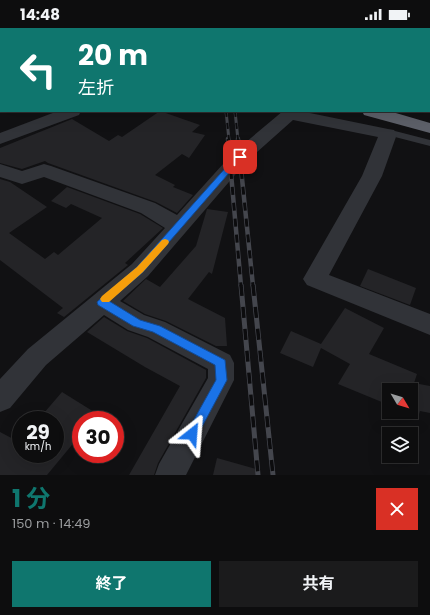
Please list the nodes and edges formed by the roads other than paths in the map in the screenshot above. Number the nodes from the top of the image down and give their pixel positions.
1 (70, 112) edge
2 (374, 112) edge
3 (412, 112) edge
4 (430, 117) edge
5 (430, 128) edge
6 (388, 134) junction
7 (0, 139) edge
8 (430, 143) edge
9 (0, 170) edge
10 (179, 226) junction
11 (102, 302) junction
12 (430, 325) edge
13 (0, 399) edge
14 (170, 475) edge

1 - 7 street
2 - 5 highway
3 - 4 highway
6 - 8 lane
6 - 10 street
6 - 12 street
9 - 10 street
10 - 11 street
11 - 13 street
11 - 14 street

